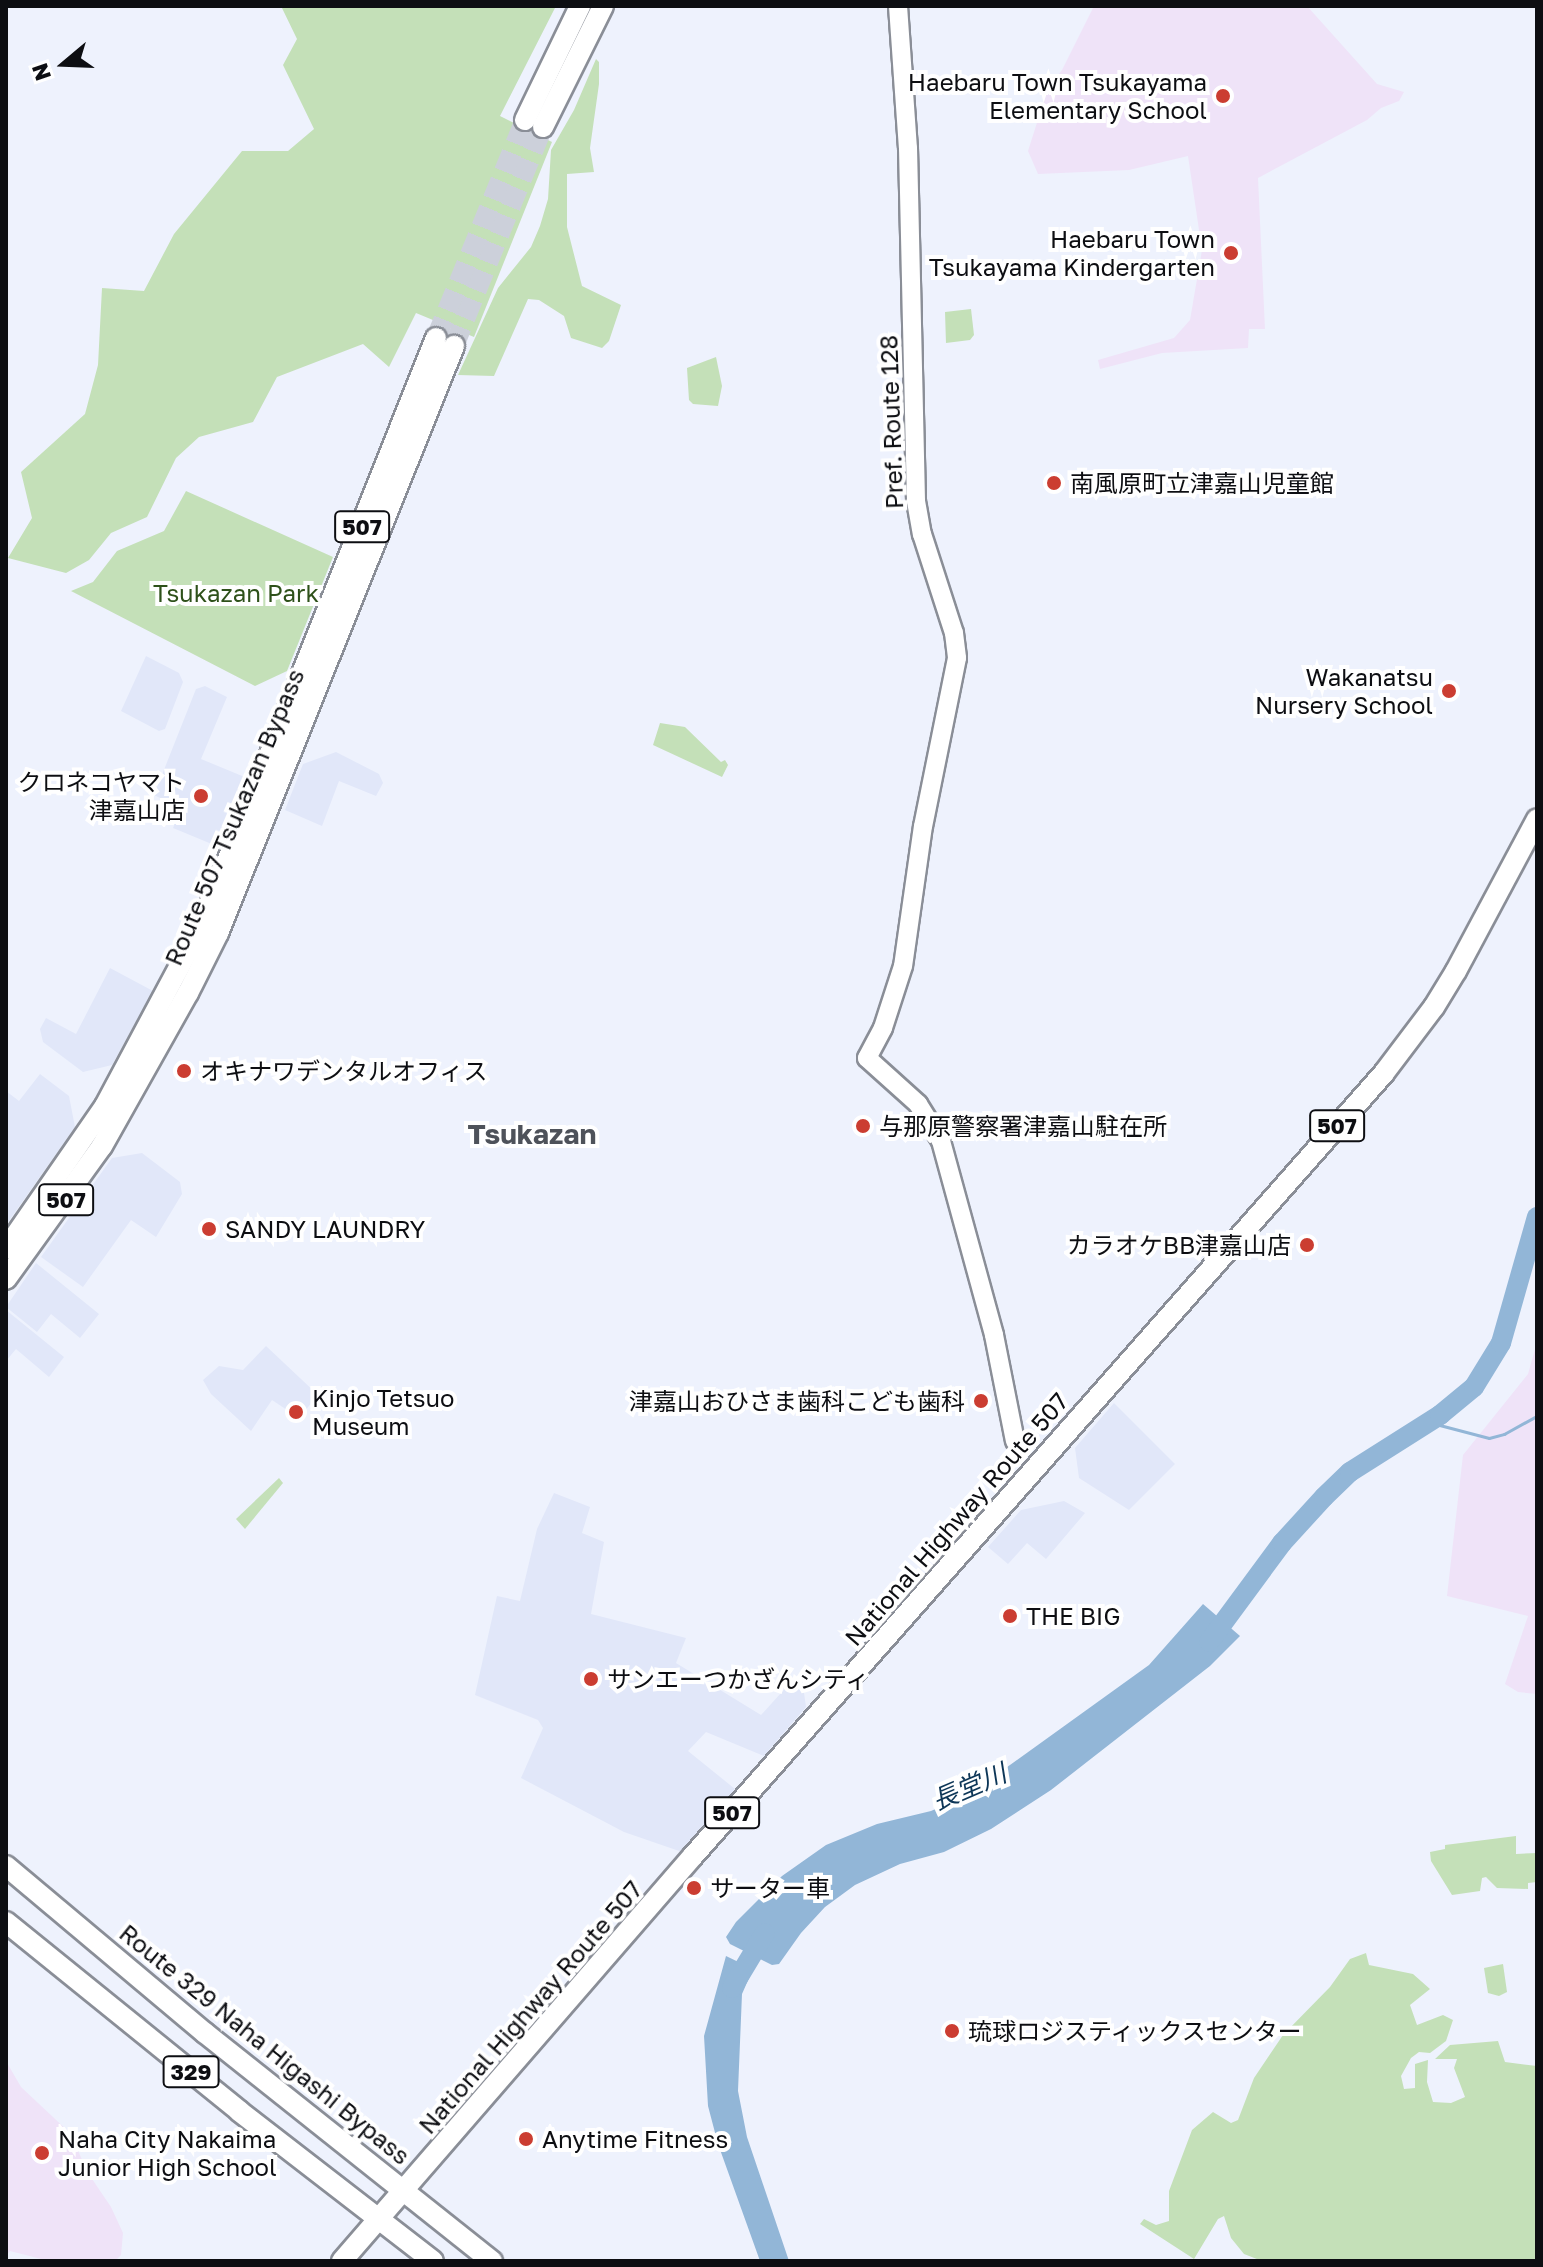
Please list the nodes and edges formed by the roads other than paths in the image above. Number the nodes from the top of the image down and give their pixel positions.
1 (580, 6) edge
2 (603, 6) edge
3 (898, 6) edge
4 (1537, 819) edge
5 (6, 1249) edge
6 (6, 1279) edge
7 (1015, 1441) dead end
8 (6, 1866) edge
9 (6, 1922) edge
10 (405, 2191) junction
11 (380, 2219) junction
12 (342, 2261) edge
13 (433, 2261) edge
14 (492, 2261) edge

1 - 2 highway
3 - 7 main road, Pref. Route 128
4 - 10 highway, National Highway Route 507 / 507
5 - 6 highway, Route 507 Tsukazan Bypass / 507
8 - 10 highway, Route 329 Naha Higashi Bypass / 329
9 - 11 highway, 329
10 - 11 highway, National Highway Route 507 / 507
10 - 14 highway, Route 329 Naha Higashi Bypass / 329
11 - 12 highway, National Highway Route 507 / 507
11 - 13 highway, 329

